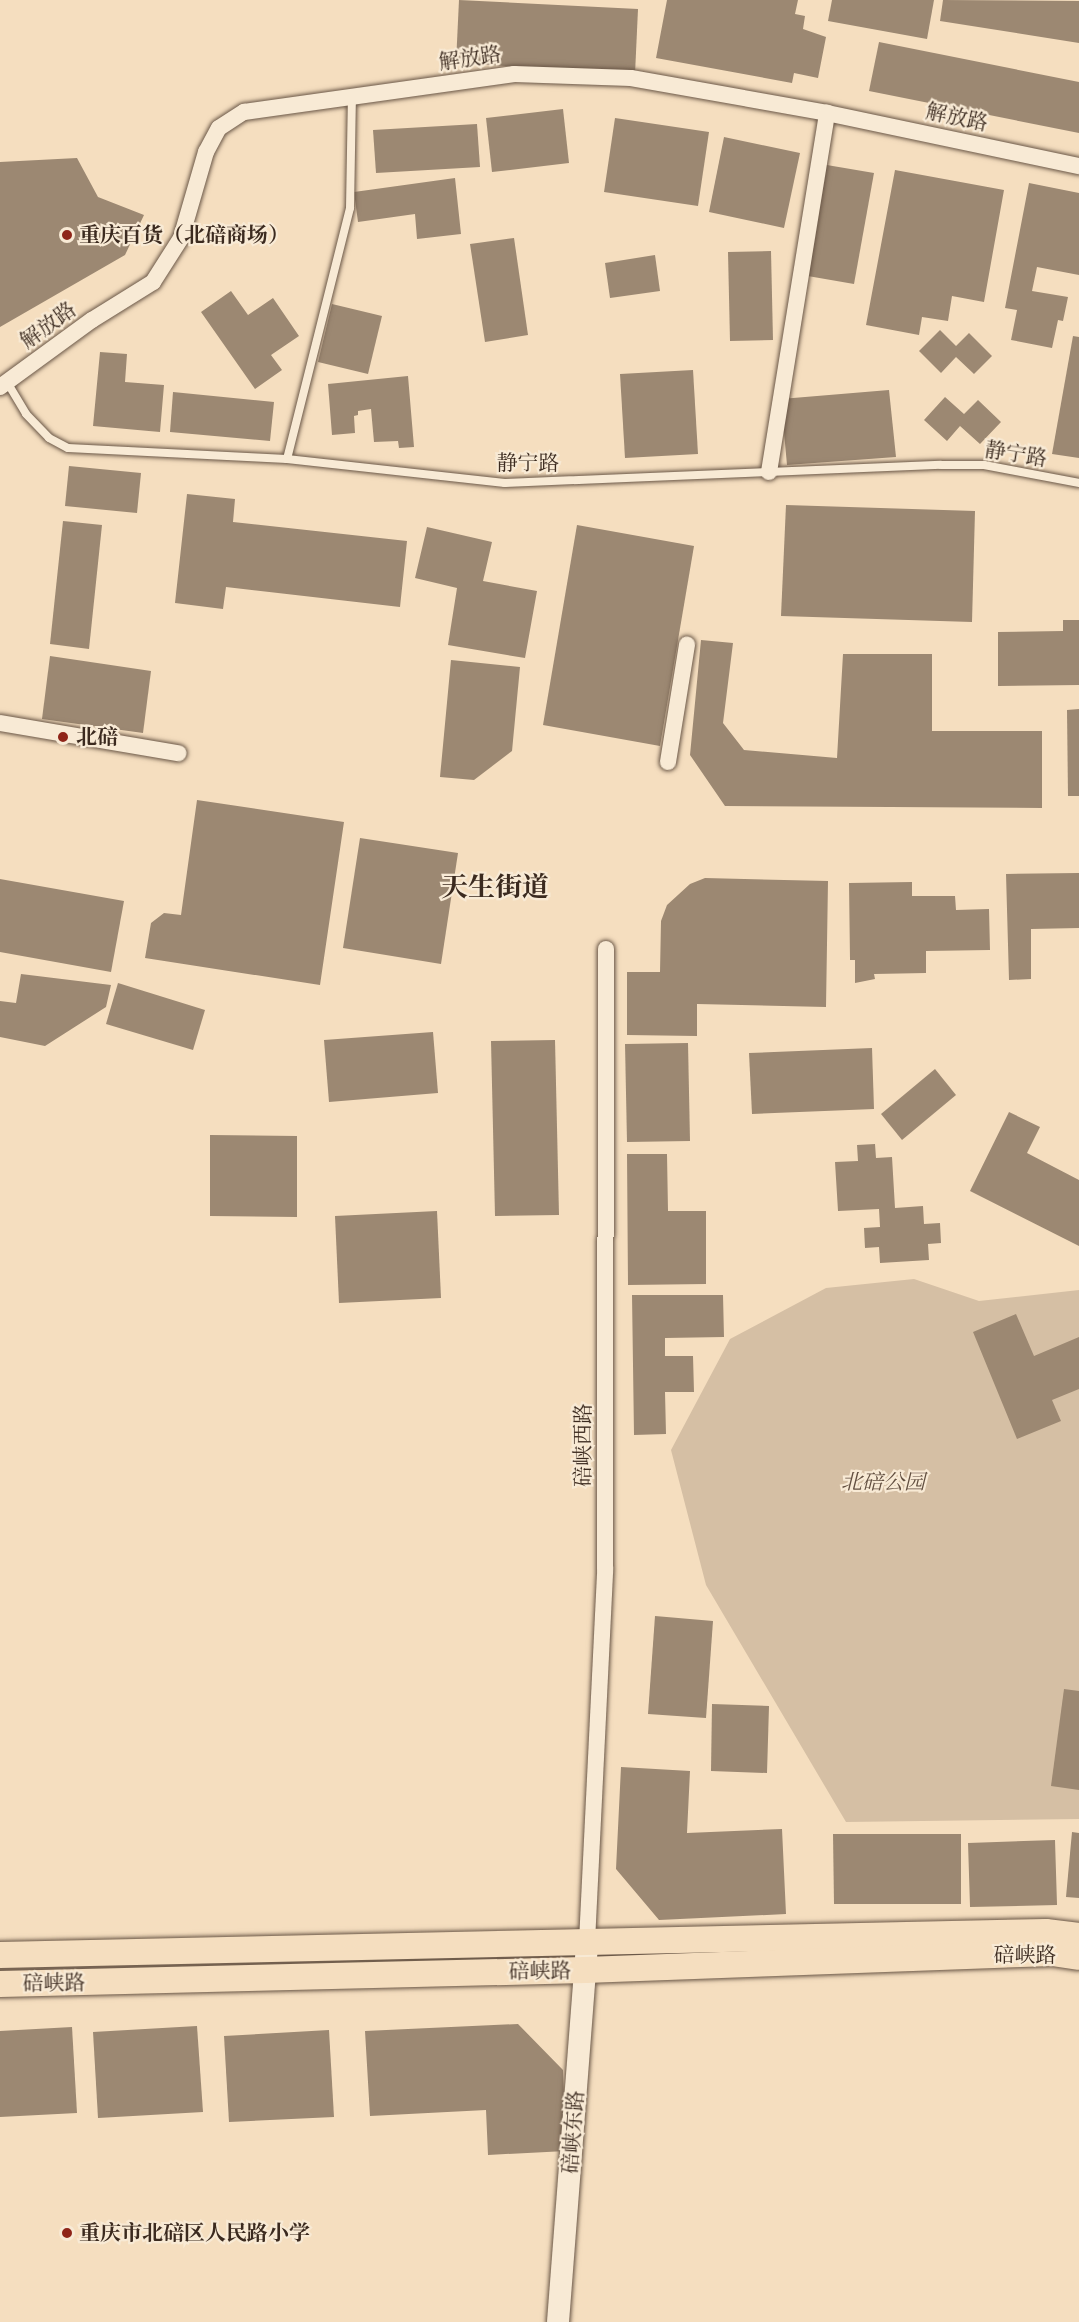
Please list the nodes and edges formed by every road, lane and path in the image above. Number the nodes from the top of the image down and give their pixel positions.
1 (352, 98) junction
2 (827, 113) junction
3 (1079, 166) edge
4 (4, 385) edge
5 (287, 459) junction
6 (769, 472) junction
7 (1079, 483) edge
8 (687, 645) dead end
9 (0, 723) edge
10 (178, 753) dead end
11 (668, 762) dead end
12 (606, 949) dead end
13 (1079, 1936) edge
14 (587, 1942) junction
15 (0, 1955) edge
16 (1079, 1957) edge
17 (585, 1970) junction
18 (0, 1984) edge
19 (558, 2322) edge

1 - 2 street, 解放路
1 - 4 street, 解放路
1 - 5 lane
2 - 3 street, 解放路
2 - 6 street
4 - 5 lane, 静宁路
5 - 6 lane, 静宁路
6 - 7 lane, 静宁路
8 - 11 street
9 - 10 street
12 - 14 street, 碚峡西路
13 - 14 main road, 碚峡路
14 - 15 main road, 碚峡路
14 - 17 street, 碚峡东路
16 - 17 main road, 碚峡路
17 - 18 main road, 碚峡路
17 - 19 street, 碚峡东路

